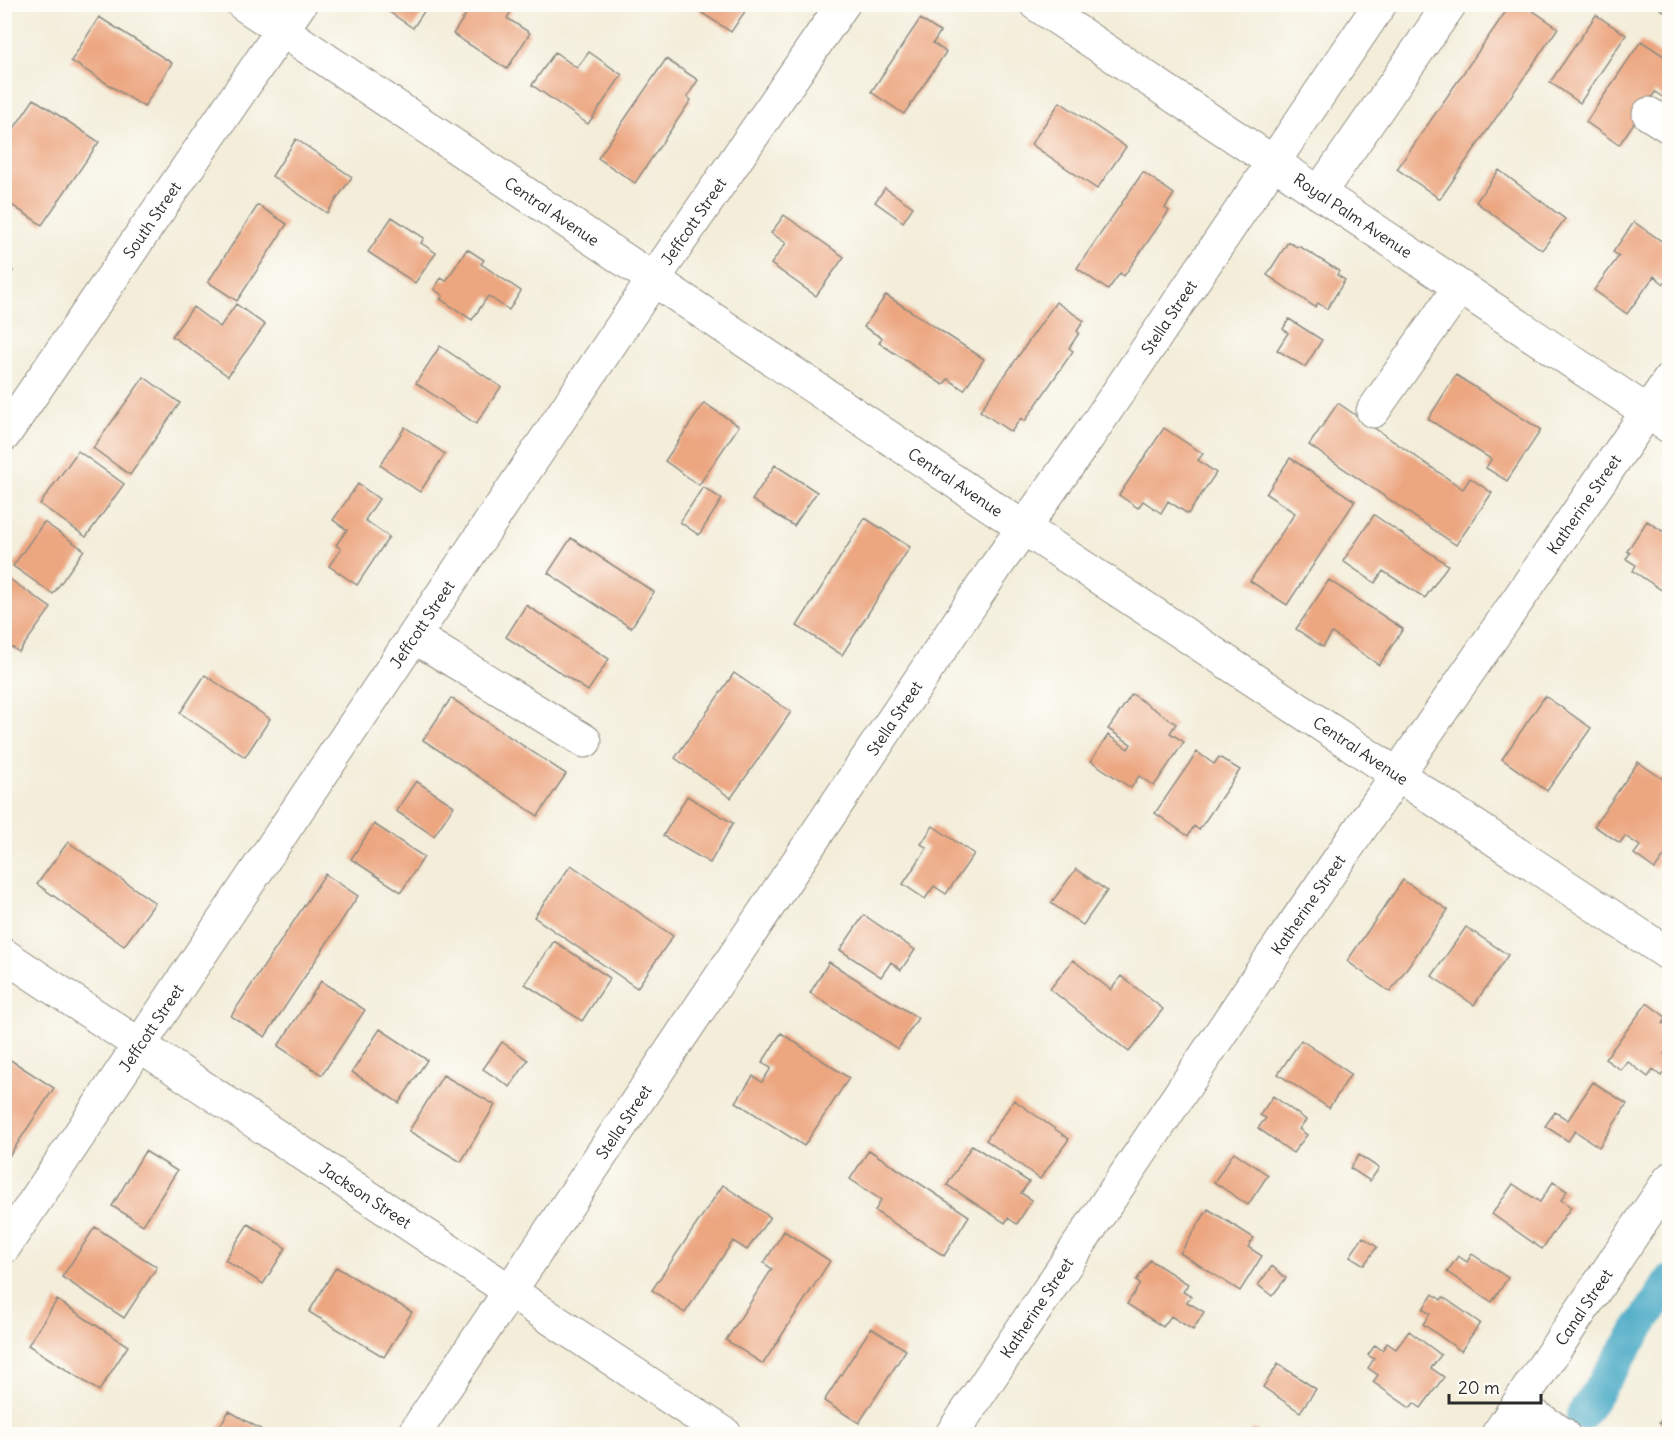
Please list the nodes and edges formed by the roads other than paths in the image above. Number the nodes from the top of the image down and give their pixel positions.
1 (243, 4) edge
2 (843, 4) edge
3 (1036, 4) edge
4 (1380, 4) edge
5 (1450, 4) edge
6 (292, 18) edge
7 (1273, 162) junction
8 (1319, 193) junction
9 (653, 280) junction
10 (1459, 288) junction
11 (1670, 379) edge
12 (1373, 411) dead end
13 (1658, 419) edge
14 (4, 435) edge
15 (1024, 528) junction
16 (415, 637) junction
17 (585, 741) dead end
18 (1398, 775) junction
19 (4, 955) edge
20 (1670, 955) edge
21 (140, 1046) junction
22 (1670, 1179) edge
23 (4, 1247) edge
24 (510, 1292) junction
25 (1518, 1405) junction
26 (414, 1434) edge
27 (724, 1434) edge
28 (952, 1434) edge
29 (1498, 1434) edge
30 (1563, 1434) edge

1 - 6 street, Central Avenue
2 - 9 street, Jeffcott Street
3 - 7 street, Royal Palm Avenue
4 - 7 street, Stella Street
5 - 8 street
6 - 9 street, Central Avenue
6 - 14 street, South Street
7 - 8 street, Royal Palm Avenue
7 - 15 street, Stella Street
8 - 10 street, Royal Palm Avenue
9 - 15 street, Central Avenue
9 - 16 street, Jeffcott Street
10 - 12 street
10 - 13 street, Royal Palm Avenue
11 - 13 street, Katherine Street
13 - 18 street, Katherine Street
15 - 18 street, Central Avenue
15 - 24 street, Stella Street
16 - 17 street
16 - 21 street, Jeffcott Street
18 - 20 street, Central Avenue
18 - 28 street, Katherine Street
19 - 21 street, Jackson Street
21 - 23 street, Jeffcott Street
21 - 24 street, Jackson Street
22 - 25 street, Canal Street
24 - 26 street, Stella Street
24 - 27 street, Jackson Street
25 - 29 street, Canal Street
25 - 30 street

